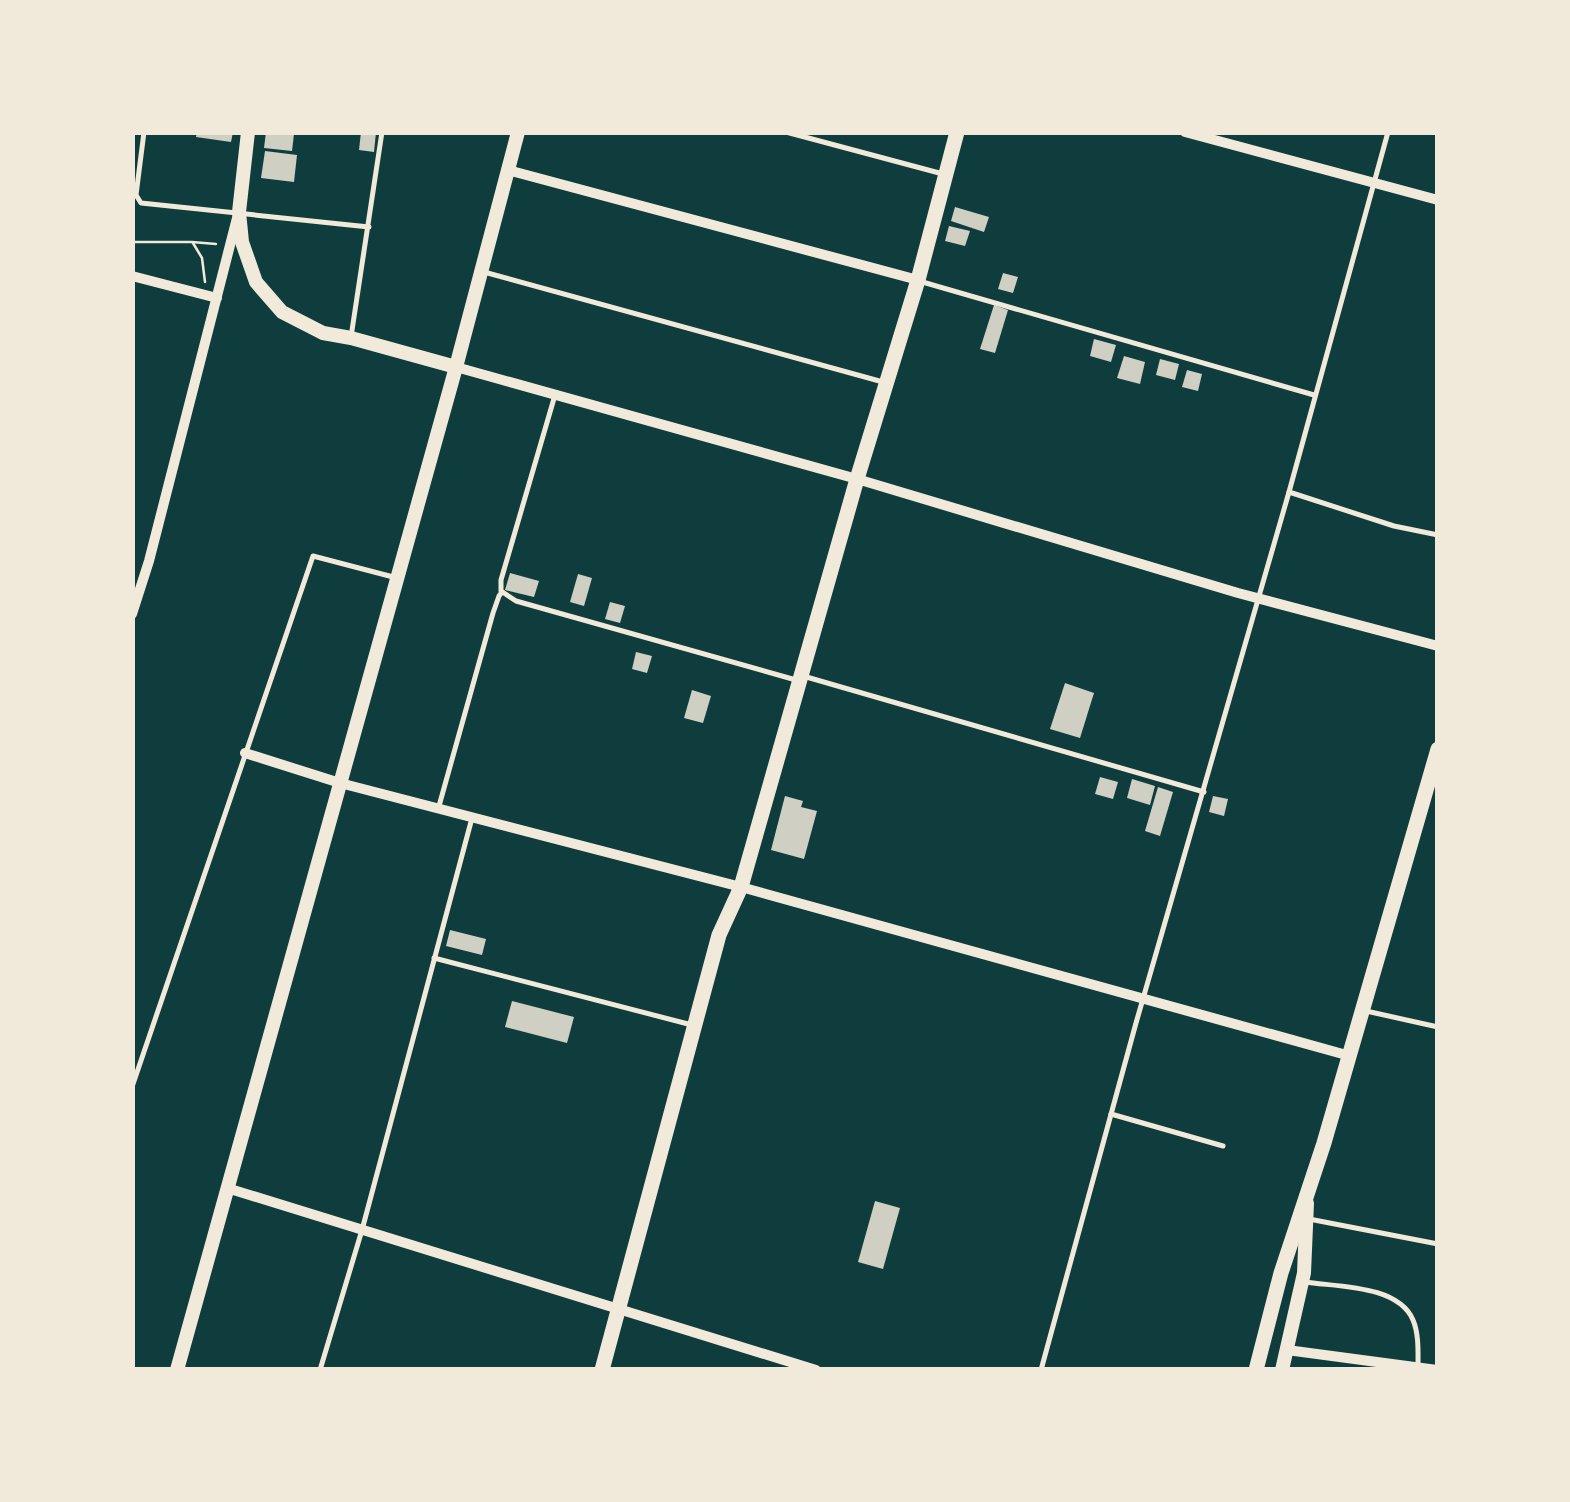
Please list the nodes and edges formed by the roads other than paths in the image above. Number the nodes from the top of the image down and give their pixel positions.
1 (144, 132) edge
2 (248, 132) edge
3 (382, 132) edge
4 (518, 132) edge
5 (786, 132) edge
6 (958, 132) edge
7 (1184, 132) edge
8 (1388, 132) edge
9 (508, 170) junction
10 (946, 174) junction
11 (1375, 182) junction
12 (1438, 200) edge
13 (238, 212) junction
14 (369, 227) junction
15 (481, 271) junction
16 (132, 276) edge
17 (918, 280) junction
18 (211, 297) junction
19 (351, 338) junction
20 (456, 368) junction
21 (886, 383) junction
22 (555, 395) junction
23 (1314, 395) junction
24 (857, 479) junction
25 (1289, 492) junction
26 (1438, 536) edge
27 (397, 578) junction
28 (502, 592) junction
29 (1259, 599) junction
30 (132, 614) edge
31 (1438, 646) edge
32 (800, 678) junction
33 (1438, 749) edge
34 (245, 753) junction
35 (340, 783) junction
36 (1204, 792) junction
37 (438, 809) junction
38 (472, 818) junction
39 (741, 887) junction
40 (434, 958) junction
41 (1144, 1000) junction
42 (1363, 1010) junction
43 (695, 1026) junction
44 (1438, 1028) edge
45 (1350, 1056) junction
46 (132, 1086) edge
47 (1112, 1114) junction
48 (1223, 1146) dead end
49 (227, 1188) junction
50 (1307, 1198) junction
51 (1306, 1218) junction
52 (362, 1230) junction
53 (1438, 1244) edge
54 (1302, 1282) junction
55 (619, 1309) junction
56 (1287, 1350) junction
57 (1418, 1367) junction
58 (177, 1370) edge
59 (320, 1370) edge
60 (602, 1370) edge
61 (816, 1370) edge
62 (1042, 1370) edge
63 (1256, 1370) edge
64 (1282, 1370) edge
65 (1437, 1370) edge

1 - 13 lane
2 - 13 street
3 - 14 lane
4 - 9 street
5 - 10 lane
6 - 10 main road
7 - 11 street
8 - 11 lane
9 - 15 street
9 - 17 street
10 - 17 main road
11 - 12 street
11 - 23 lane
13 - 14 lane
13 - 18 street
13 - 19 street
14 - 19 lane
15 - 20 street
15 - 21 lane
16 - 18 street
17 - 21 main road
17 - 23 lane
18 - 30 street
19 - 20 street
20 - 22 street
20 - 27 street
21 - 24 main road
22 - 24 street
22 - 28 lane
23 - 25 lane
24 - 29 street
24 - 32 main road
25 - 26 lane
25 - 29 lane
27 - 34 lane
27 - 35 street
28 - 32 lane
28 - 37 lane
29 - 31 street
29 - 36 lane
32 - 36 lane
32 - 39 main road
33 - 42 main road
34 - 35 street
34 - 46 lane
35 - 37 street
35 - 49 street
36 - 41 lane
37 - 38 street
38 - 39 street
38 - 40 lane
39 - 41 street
39 - 43 main road
40 - 43 lane
40 - 52 lane
41 - 45 street
41 - 47 lane
42 - 44 lane
42 - 45 main road
43 - 55 main road
45 - 50 main road
47 - 48 lane
47 - 62 lane
49 - 52 street
49 - 58 street
50 - 51 street
50 - 63 main road
51 - 53 lane
51 - 54 street
52 - 55 street
52 - 59 lane
54 - 56 street
54 - 57 lane
55 - 60 main road
55 - 61 street
56 - 57 street
56 - 64 street
57 - 65 street

